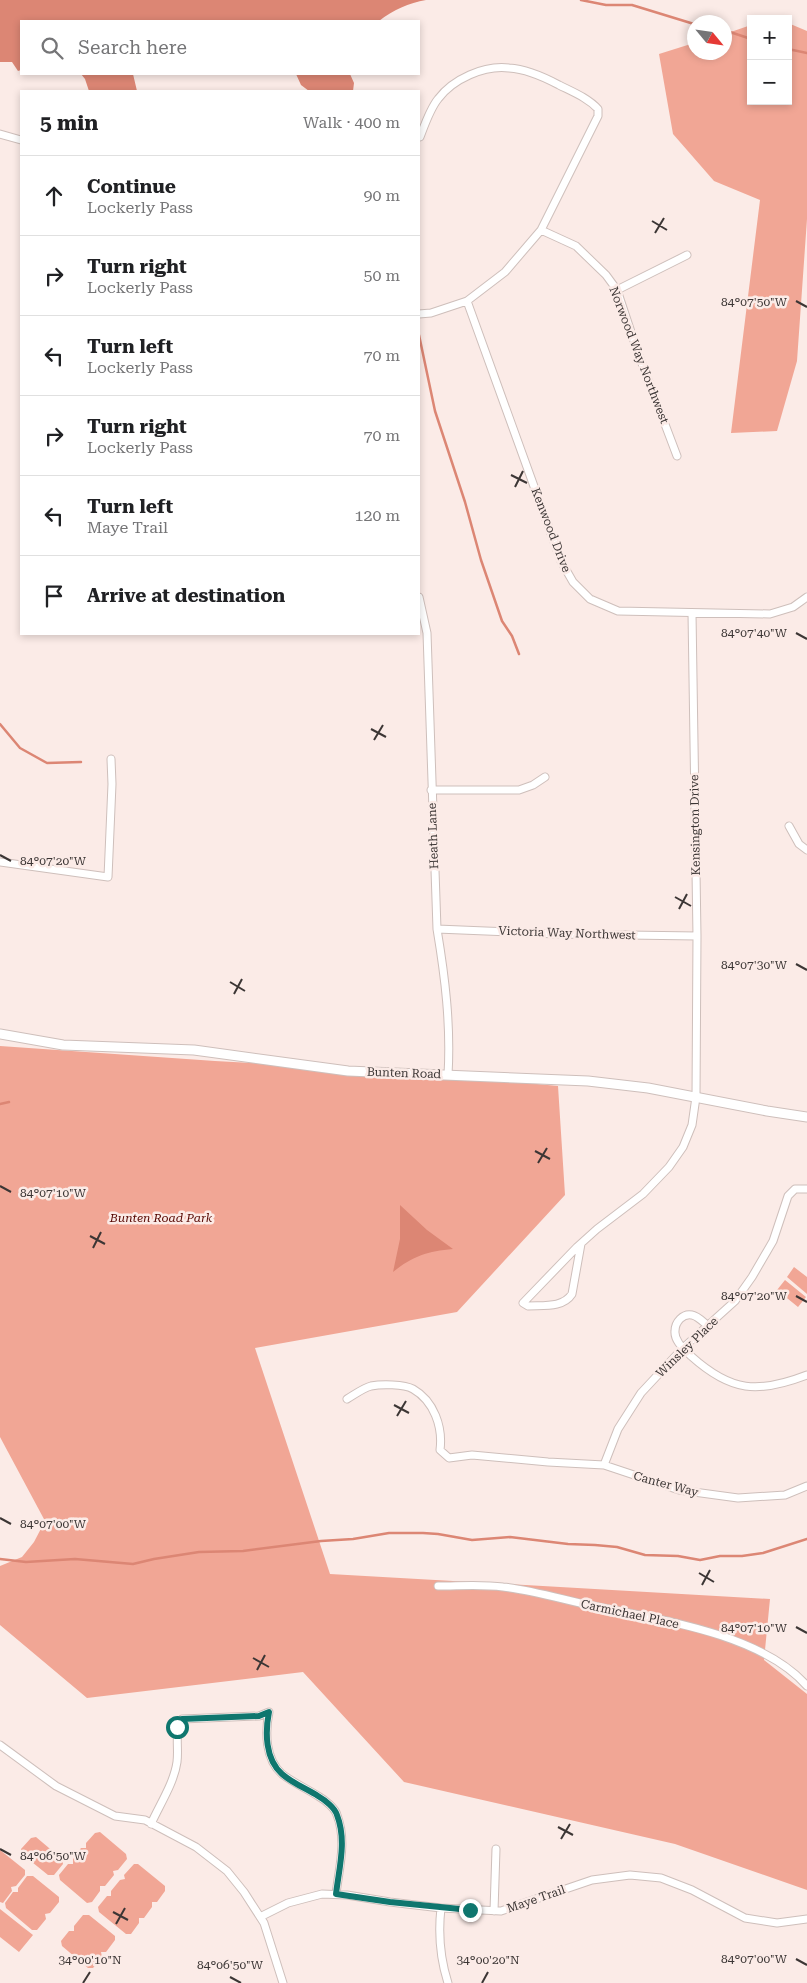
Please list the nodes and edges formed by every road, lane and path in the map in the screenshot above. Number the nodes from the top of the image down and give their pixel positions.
1 (0, 134) edge
2 (420, 137) dead end
3 (20, 140) edge
4 (541, 230) junction
5 (687, 255) dead end
6 (617, 290) junction
7 (467, 301) junction
8 (420, 314) edge
9 (677, 456) dead end
10 (807, 597) edge
11 (420, 602) edge
12 (692, 613) junction
13 (111, 759) dead end
14 (545, 778) dead end
15 (431, 790) junction
16 (789, 826) dead end
17 (807, 850) edge
18 (0, 862) edge
19 (437, 929) junction
20 (697, 936) junction
21 (0, 1034) edge
22 (448, 1074) junction
23 (696, 1097) junction
24 (807, 1117) edge
25 (807, 1189) edge
26 (581, 1244) junction
27 (708, 1326) junction
28 (683, 1348) junction
29 (807, 1375) edge
30 (346, 1399) dead end
31 (604, 1465) junction
32 (807, 1486) edge
33 (438, 1586) dead end
34 (807, 1686) edge
35 (0, 1745) edge
36 (151, 1824) junction
37 (496, 1848) dead end
38 (336, 1894) junction
39 (441, 1908) junction
40 (494, 1912) junction
41 (260, 1917) junction
42 (807, 1919) edge
43 (283, 1983) edge
44 (448, 1983) edge

1 - 3 street
2 - 4 street
4 - 6 street, Norwood Way Northwest
4 - 7 street
5 - 6 street
6 - 9 street, Norwood Way Northwest
7 - 8 street
7 - 12 street, Kenwood Drive
10 - 12 street, Kenwood Drive
11 - 15 street, Heath Lane
12 - 20 street, Kensington Drive
13 - 18 street
14 - 15 street
15 - 19 street, Heath Lane
16 - 17 street
19 - 20 street, Victoria Way Northwest
19 - 22 street, Heath Lane
20 - 23 street, Kensington Drive
21 - 22 street, Bunten Road
22 - 23 street, Bunten Road
23 - 24 street, Bunten Road
23 - 26 street, Kensington Drive
25 - 27 street, Winsley Place
26 - 26 street, Kensington Drive
27 - 28 street, Winsley Place
27 - 28 street
28 - 29 street
28 - 31 street, Winsley Place
30 - 31 street, Canter Way
31 - 32 street, Canter Way
33 - 34 street, Carmichael Place
35 - 36 street
36 - 38 street
36 - 41 street
37 - 40 street
38 - 39 street, Maye Trail
38 - 41 street, Maye Trail
39 - 40 street, Maye Trail
39 - 44 street
40 - 42 street, Maye Trail
41 - 43 street

